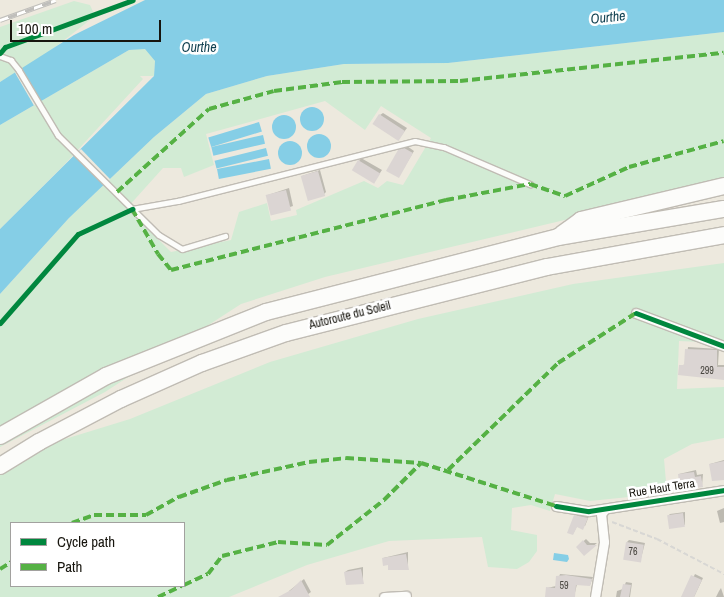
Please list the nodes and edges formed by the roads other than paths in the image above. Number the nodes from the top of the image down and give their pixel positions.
1 (0, 56) edge
2 (530, 184) dead end
3 (724, 186) edge
4 (132, 209) junction
5 (724, 209) edge
6 (724, 234) edge
7 (225, 236) dead end
8 (558, 237) junction
9 (636, 313) dead end
10 (724, 346) edge
11 (0, 436) edge
12 (0, 466) edge
13 (724, 490) edge
14 (556, 506) dead end
15 (604, 510) junction
16 (406, 596) edge
17 (384, 597) edge
18 (596, 597) edge

1 - 4 lane
2 - 4 lane
3 - 8 highway
4 - 7 lane
5 - 8 highway, Autoroute du Soleil
6 - 12 highway, Autoroute du Soleil
8 - 11 highway, Autoroute du Soleil
9 - 10 street
13 - 15 street, Rue Haut Terra
14 - 15 street, Rue Haut Terra
15 - 18 street
16 - 17 street

